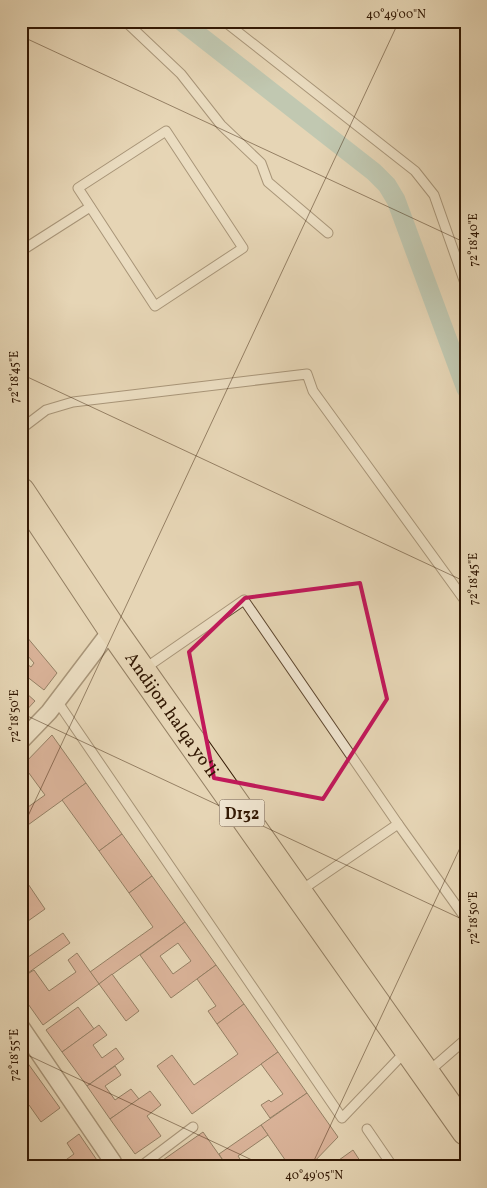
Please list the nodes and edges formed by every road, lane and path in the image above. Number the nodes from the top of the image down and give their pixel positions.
1 (25, 21) edge
2 (125, 21) edge
3 (224, 21) edge
4 (21, 24) edge
5 (90, 207) junction
6 (328, 233) dead end
7 (21, 251) edge
8 (466, 286) edge
9 (21, 429) edge
10 (21, 492) edge
11 (466, 602) edge
12 (112, 628) junction
13 (142, 670) junction
14 (57, 701) junction
15 (21, 741) edge
16 (398, 824) junction
17 (298, 892) junction
18 (466, 919) edge
19 (23, 1033) edge
20 (466, 1040) edge
21 (408, 1049) junction
22 (426, 1074) junction
23 (193, 1127) dead end
24 (367, 1129) dead end
25 (466, 1131) edge
26 (113, 1167) edge
27 (140, 1167) edge
28 (393, 1167) edge

1 - 4 street
2 - 6 lane
3 - 8 lane
5 - 5 lane
5 - 7 lane
9 - 11 lane
10 - 12 highway, Andijon halqa yo‘li / D132
12 - 13 highway, Andijon halqa yo‘li / D132
12 - 14 street
13 - 16 lane
13 - 17 highway, Andijon halqa yo‘li / D132
14 - 15 street
14 - 21 lane
16 - 17 lane
16 - 18 lane
17 - 21 highway, Andijon halqa yo‘li / D132
19 - 26 street
20 - 22 lane
21 - 22 highway, Andijon halqa yo‘li / D132
22 - 25 highway, Andijon halqa yo‘li / D132
23 - 27 lane
24 - 28 lane

